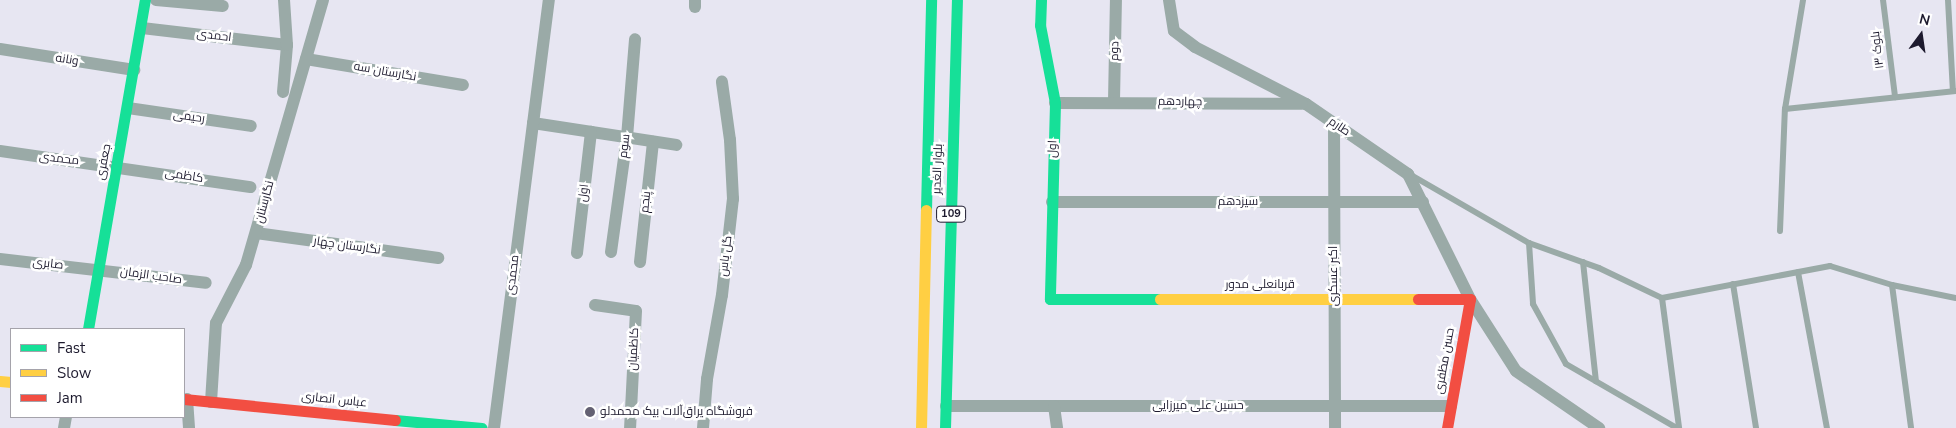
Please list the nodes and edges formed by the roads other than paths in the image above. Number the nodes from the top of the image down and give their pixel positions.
1 (145, 0) edge
2 (156, 0) edge
3 (284, 0) edge
4 (323, 0) edge
5 (549, 0) edge
6 (931, 0) edge
7 (957, 0) edge
8 (1041, 0) edge
9 (1116, 0) edge
10 (1169, 0) edge
11 (1803, 0) edge
12 (1884, 0) edge
13 (1948, 0) edge
14 (223, 6) dead end
15 (142, 28) junction
16 (635, 39) dead end
17 (287, 45) junction
18 (0, 49) edge
19 (306, 59) junction
20 (134, 70) junction
21 (722, 82) dead end
22 (463, 85) dead end
23 (1955, 91) edge
24 (283, 92) dead end
25 (1895, 97) junction
26 (1114, 101) junction
27 (1055, 103) junction
28 (1306, 104) junction
29 (128, 108) junction
30 (1786, 109) junction
31 (533, 123) junction
32 (1334, 124) junction
33 (251, 126) dead end
34 (591, 132) junction
35 (627, 138) junction
36 (653, 142) junction
37 (676, 145) dead end
38 (0, 151) edge
39 (117, 166) junction
40 (1408, 174) junction
41 (250, 187) dead end
42 (1052, 202) junction
43 (1334, 202) junction
44 (1423, 202) junction
45 (1780, 231) dead end
46 (256, 233) junction
47 (1529, 243) junction
48 (611, 252) dead end
49 (578, 253) dead end
50 (438, 258) dead end
51 (0, 259) edge
52 (640, 262) dead end
53 (1582, 262) junction
54 (97, 269) junction
55 (1798, 272) junction
56 (206, 284) dead end
57 (1733, 284) junction
58 (1892, 285) junction
59 (1662, 298) junction
60 (1956, 298) edge
61 (1050, 299) joint
62 (1334, 299) junction
63 (1470, 300) junction
64 (595, 305) dead end
65 (88, 328) edge
66 (1596, 381) junction
67 (186, 399) edge
68 (211, 402) junction
69 (946, 406) junction
70 (1054, 406) junction
71 (1335, 406) junction
72 (1451, 406) junction
73 (189, 428) edge
74 (482, 428) edge
75 (494, 428) edge
76 (630, 428) edge
77 (703, 428) edge
78 (921, 428) edge
79 (945, 428) edge
80 (1057, 428) edge
81 (1335, 428) edge
82 (1447, 428) edge
83 (1599, 428) edge
84 (1678, 428) edge
85 (1756, 428) edge
86 (1827, 428) edge
87 (1911, 428) edge

1 - 15 street, جعفری
2 - 14 street
3 - 17 street
4 - 19 street, نگارستان
5 - 31 street, محمدی
6 - 78 street, بلوار الغدیر / 109
7 - 69 street, بلوار الغدیر / 109
8 - 27 street, اول
9 - 26 street, دوم
10 - 28 street, طارم
11 - 30 lane
12 - 25 lane, بلوک ۱۳
13 - 23 lane
15 - 17 street, احمدی
15 - 20 street, جعفری
16 - 35 street, سوم
17 - 24 street
18 - 20 street, ونانه
19 - 22 street, نگارستان سه
19 - 46 street, نگارستان
20 - 29 street, جعفری
21 - 77 street, گل یاس
23 - 25 lane
25 - 30 lane
26 - 27 street, چهاردهم
26 - 28 street, چهاردهم
27 - 42 street, اول
28 - 32 street, طارم
29 - 33 street, رحیمی
29 - 39 street, جعفری
30 - 45 lane
31 - 34 street
31 - 75 street, محمدی
32 - 40 street, طارم
32 - 43 street, اکبر عسکری
34 - 35 street
34 - 49 street, اول
35 - 36 street
35 - 48 street, سوم
36 - 37 street
36 - 52 street, پنجم
38 - 39 street, محمدی
39 - 41 street, کاظمی
39 - 54 street, جعفری
40 - 44 street, طارم
40 - 47 lane
42 - 43 street, سیزدهم
42 - 61 street, اول
43 - 44 street, سیزدهم
43 - 62 street, اکبر عسکری
44 - 63 street, طارم
46 - 50 street, نگارستان چهار
46 - 68 street, نگارستان
47 - 53 lane
47 - 66 lane
51 - 54 street, صابری
53 - 59 lane
53 - 66 lane
54 - 56 street, صاحب الزمان
54 - 65 street, جعفری
55 - 57 lane
55 - 58 lane
55 - 86 lane
57 - 59 lane
57 - 85 lane
58 - 60 lane
58 - 87 lane
59 - 84 lane
61 - 62 street, قربانعلی مدور
62 - 63 street, قربانعلی مدور
62 - 71 street, اکبر عسکری
63 - 72 street, حسن مظفری
63 - 83 street, طارم
64 - 76 street, کاظمیان
66 - 84 lane
67 - 68 street, عباس انصاری
67 - 73 street
68 - 74 street, عباس انصاری
69 - 70 street, حسین علی میرزایی
69 - 79 street, بلوار الغدیر / 109
70 - 71 street, حسین علی میرزایی
70 - 80 street
71 - 72 street, حسین علی میرزایی
71 - 81 street, اکبر عسکری
72 - 82 street, حسن مظفری

